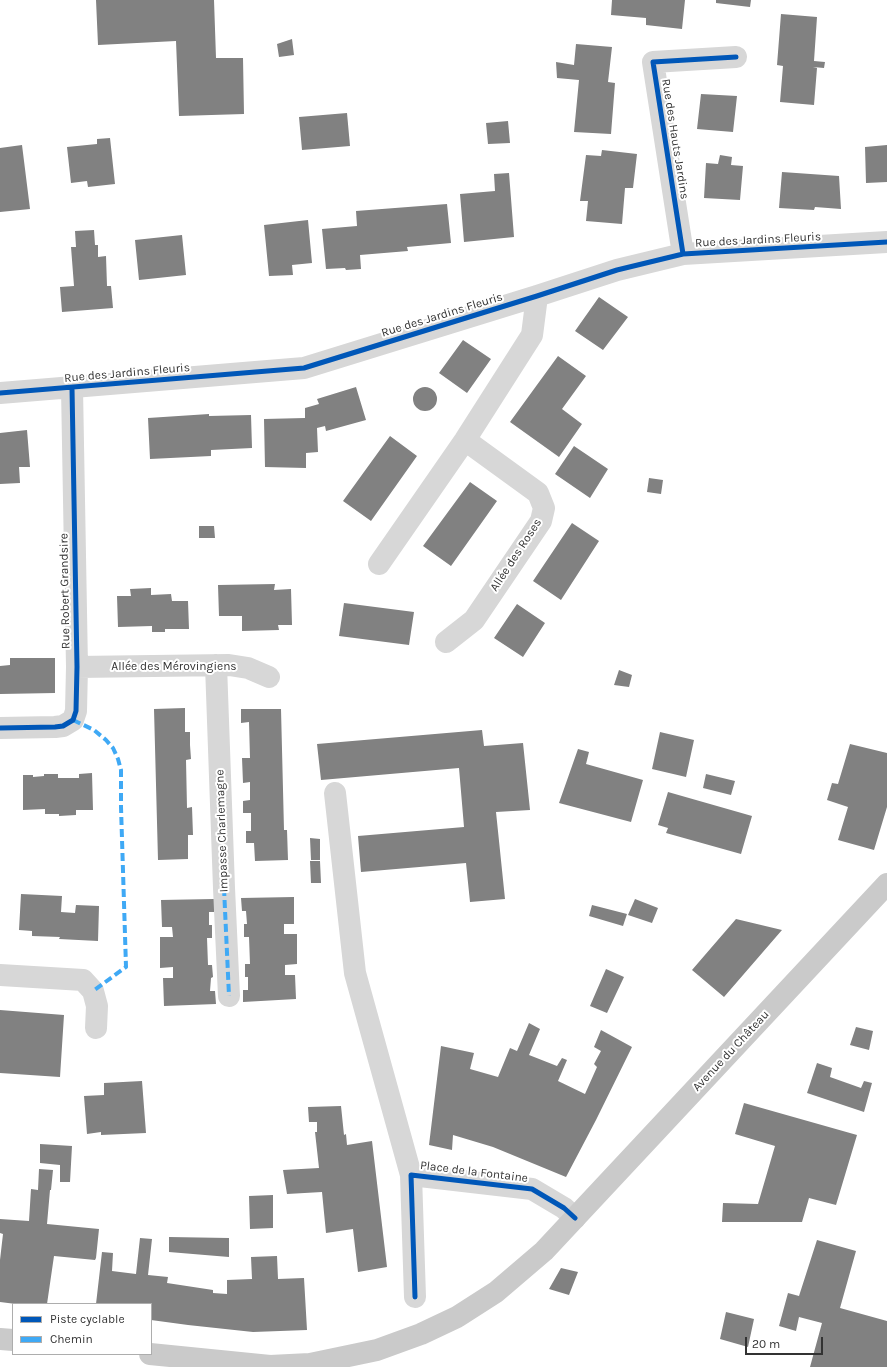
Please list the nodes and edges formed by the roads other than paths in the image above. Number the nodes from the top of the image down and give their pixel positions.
1 (736, 57) dead end
2 (887, 242) edge
3 (683, 254) junction
4 (537, 296) junction
5 (72, 388) junction
6 (0, 393) edge
7 (465, 440) junction
8 (379, 564) dead end
9 (446, 642) dead end
10 (216, 665) junction
11 (77, 666) junction
12 (269, 677) dead end
13 (0, 728) edge
14 (335, 793) dead end
15 (887, 884) edge
16 (0, 975) edge
17 (230, 996) dead end
18 (96, 1028) dead end
19 (411, 1175) junction
20 (575, 1218) junction
21 (415, 1297) dead end
22 (0, 1339) edge
23 (12, 1340) edge
24 (152, 1354) edge
25 (310, 1366) edge

1 - 3 street, Rue des Hauts Jardins
2 - 3 street, Rue des Jardins Fleuris
3 - 4 street, Rue des Jardins Fleuris
4 - 5 street, Rue des Jardins Fleuris
4 - 7 street
5 - 6 street, Rue des Jardins Fleuris
5 - 11 street, Rue Robert Grandsire
7 - 8 street
7 - 9 street, Allée des Roses
10 - 11 street, Allée des Mérovingiens
10 - 12 street, Allée des Mérovingiens
10 - 17 street, Impasse Charlemagne
11 - 13 street, Rue Robert Grandsire
14 - 19 street
15 - 20 main road, Avenue du Château
16 - 18 street
19 - 20 street, Place de la Fontaine
19 - 21 street, Place de la Fontaine
20 - 25 main road, Avenue du Château
22 - 23 main road
24 - 25 main road, Avenue du Château

